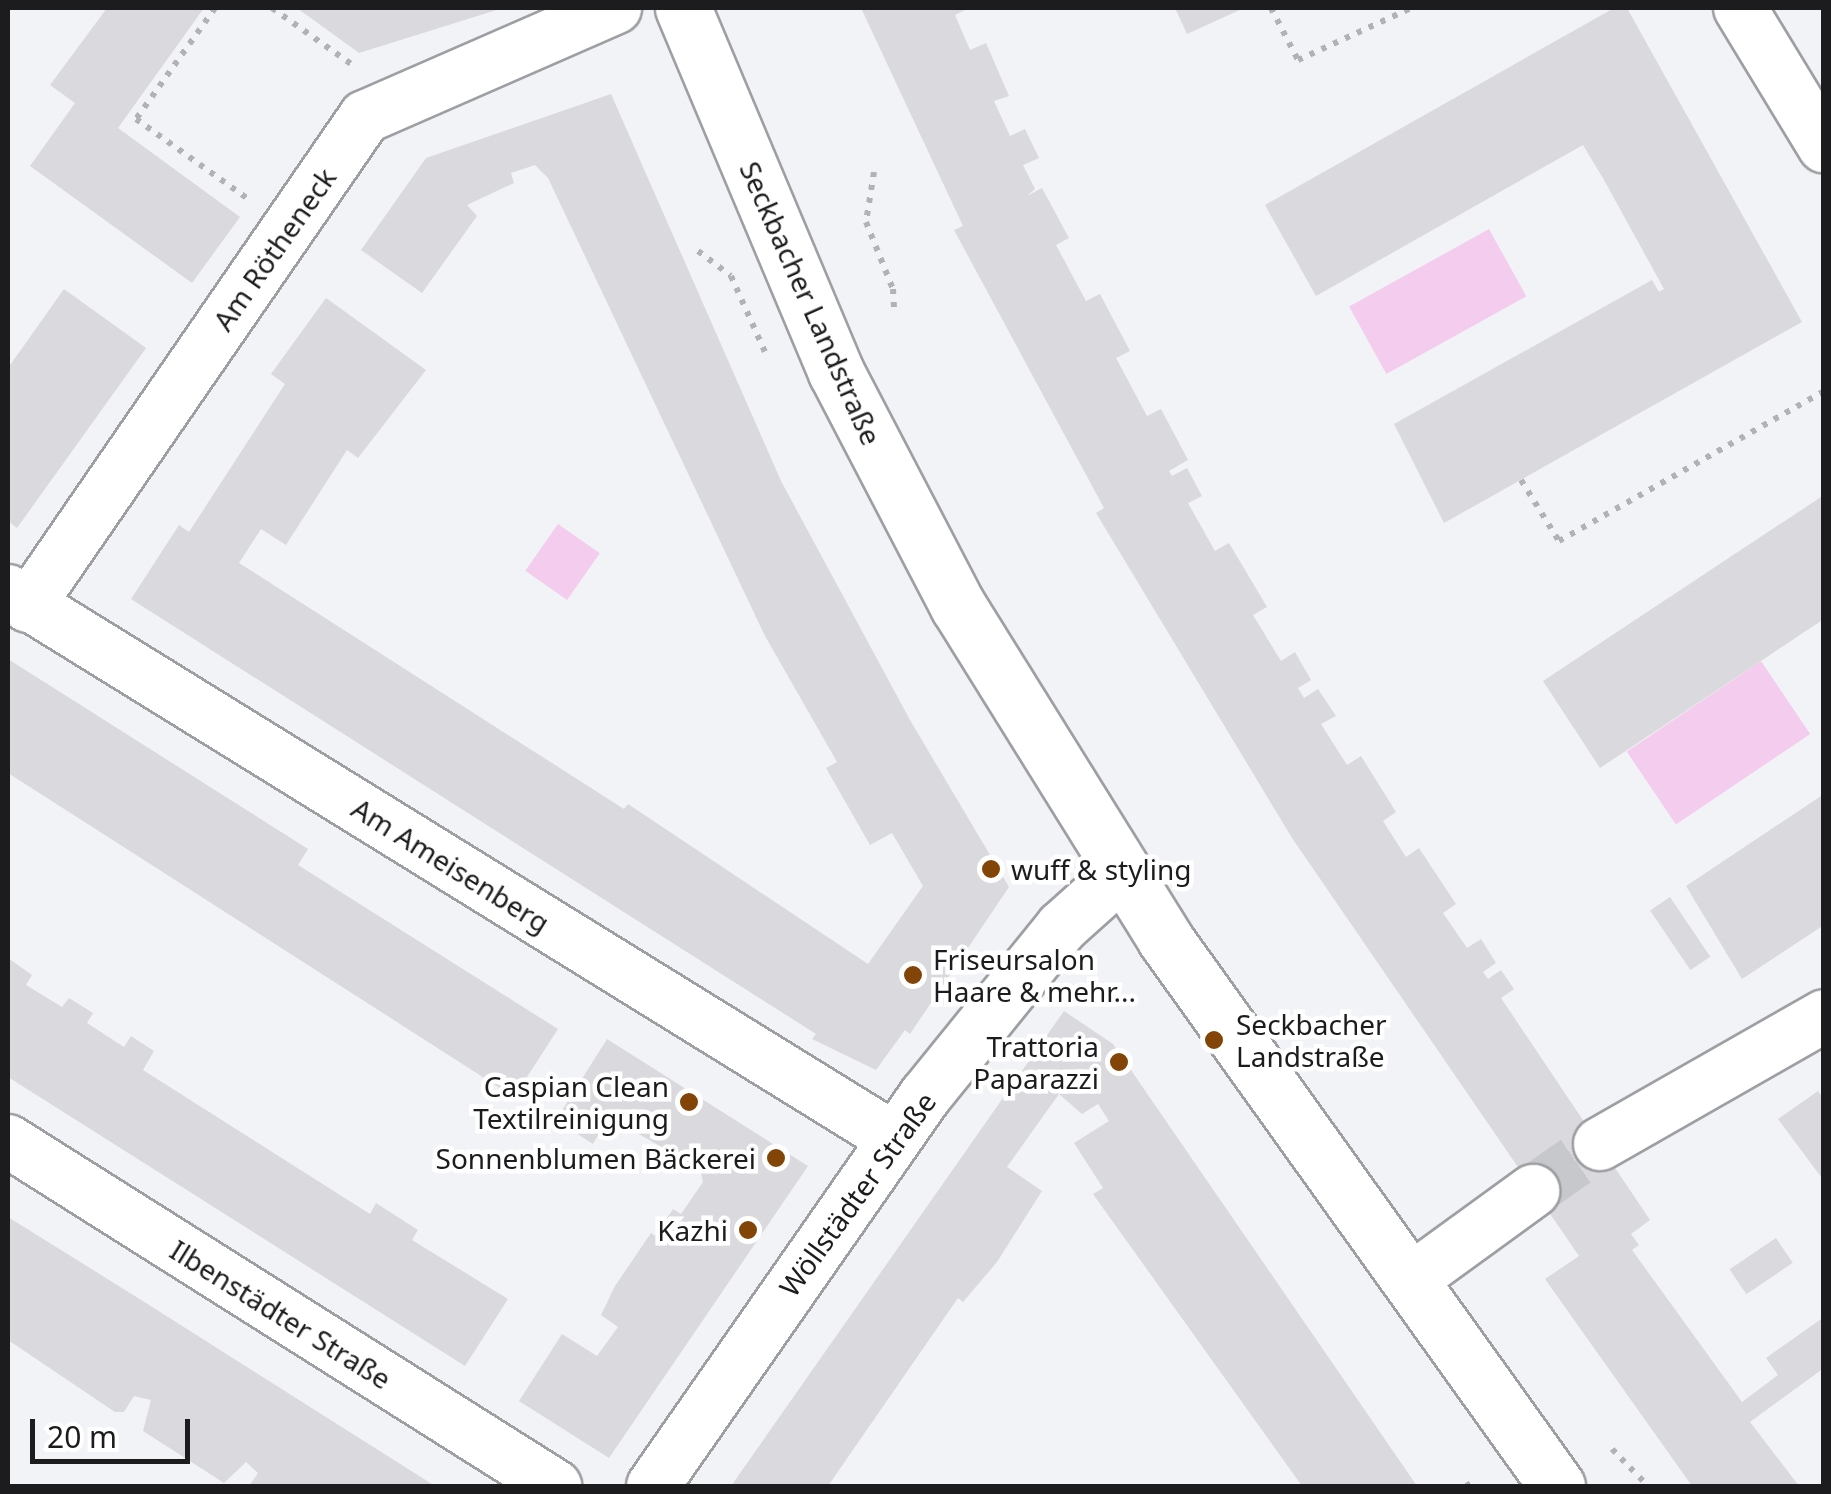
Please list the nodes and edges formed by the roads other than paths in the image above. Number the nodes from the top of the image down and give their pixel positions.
1 (616, 8) edge
2 (683, 8) edge
3 (1740, 8) edge
4 (1824, 146) edge
5 (18, 598) edge
6 (1121, 874) junction
7 (1824, 1016) edge
8 (894, 1138) junction
9 (8, 1141) edge
10 (1600, 1144) tunnel mouth
11 (1533, 1191) tunnel mouth
12 (1412, 1279) junction
13 (555, 1486) edge
14 (653, 1486) edge
15 (1557, 1486) edge

1 - 5 street, Am Rötheneck
2 - 6 main road, Seckbacher Landstraße
3 - 4 street
5 - 8 street, Am Ameisenberg
6 - 8 street, Wöllstädter Straße
6 - 12 main road, Seckbacher Landstraße
7 - 10 street
8 - 14 street, Wöllstädter Straße
9 - 13 street, Ilbenstädter Straße
11 - 12 street
12 - 15 main road, Seckbacher Landstraße

